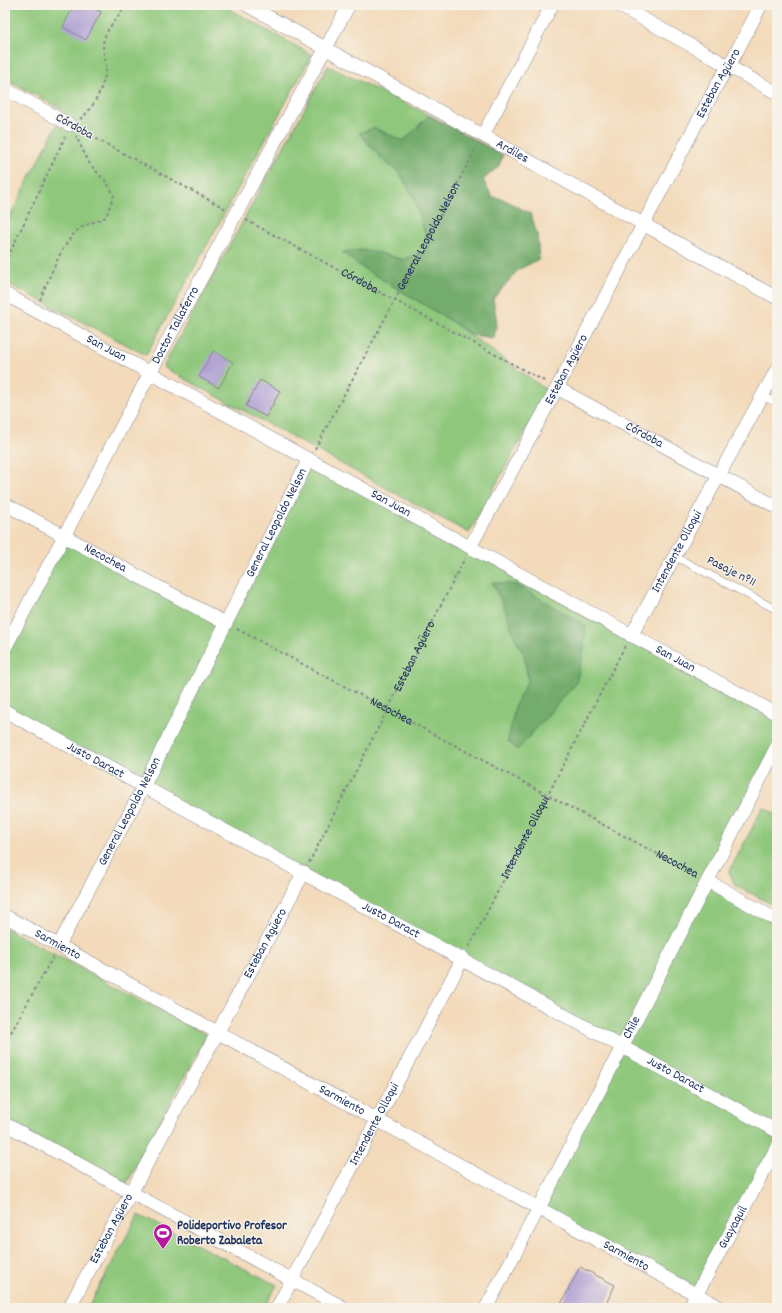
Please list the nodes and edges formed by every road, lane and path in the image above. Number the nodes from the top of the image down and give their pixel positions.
1 (247, 5) edge
2 (349, 5) edge
3 (552, 5) edge
4 (618, 5) edge
5 (761, 5) edge
6 (326, 48) junction
7 (729, 66) junction
8 (5, 89) edge
9 (777, 93) edge
10 (70, 125) junction
11 (483, 135) junction
12 (236, 214) junction
13 (643, 224) junction
14 (5, 294) edge
15 (777, 298) edge
16 (395, 300) junction
17 (36, 311) junction
18 (777, 369) edge
19 (150, 373) junction
20 (557, 388) junction
21 (763, 396) junction
22 (777, 403) edge
23 (309, 459) junction
24 (719, 476) junction
25 (5, 504) edge
26 (777, 507) edge
27 (65, 536) junction
28 (470, 547) junction
29 (674, 556) junction
30 (777, 610) edge
31 (225, 623) junction
32 (631, 636) junction
33 (5, 648) edge
34 (387, 710) junction
35 (5, 711) edge
36 (777, 714) edge
37 (777, 746) edge
38 (142, 786) junction
39 (548, 795) junction
40 (304, 872) junction
41 (708, 881) junction
42 (5, 916) edge
43 (777, 920) edge
44 (59, 945) junction
45 (463, 958) junction
46 (218, 1032) junction
47 (5, 1043) edge
48 (623, 1045) junction
49 (378, 1120) junction
50 (5, 1124) edge
51 (777, 1131) edge
52 (777, 1147) edge
53 (131, 1192) junction
54 (539, 1208) junction
55 (292, 1280) junction
56 (697, 1295) junction
57 (69, 1308) edge
58 (277, 1308) edge
59 (344, 1308) edge
60 (486, 1308) edge
61 (689, 1308) edge
62 (721, 1308) edge

1 - 6 street, Ardiles
2 - 6 street, Doctor Tallaferro
3 - 11 street
4 - 7 street
5 - 7 street, Esteban Agüero
6 - 11 street, Ardiles
6 - 12 street, Doctor Tallaferro
7 - 9 street
7 - 13 street, Esteban Agüero
8 - 10 street, Córdoba
10 - 12 path, Córdoba
10 - 17 path
11 - 13 street, Ardiles
11 - 16 path, General Leopoldo Nelson
12 - 16 path, Córdoba
12 - 19 street, Doctor Tallaferro
13 - 15 street, Ardiles
13 - 20 street, Esteban Agüero
14 - 17 street, San Juan
16 - 20 path, Córdoba
16 - 23 path, General Leopoldo Nelson
17 - 19 street, San Juan
18 - 21 street, Intendente Olloqui
19 - 23 street, San Juan
19 - 27 street, Doctor Tallaferro
20 - 24 street, Córdoba
20 - 28 street, Esteban Agüero
21 - 22 lane
21 - 24 street, Intendente Olloqui
23 - 28 street, San Juan
23 - 31 street, General Leopoldo Nelson
24 - 26 street, Córdoba
24 - 29 street, Intendente Olloqui
25 - 27 street, Necochea
27 - 31 street, Necochea
27 - 33 street, Doctor Tallaferro
28 - 32 street, San Juan
28 - 34 path, Esteban Agüero
29 - 30 lane, Pasaje nº11
29 - 32 street, Intendente Olloqui
31 - 34 path, Necochea
31 - 38 street, General Leopoldo Nelson
32 - 36 street, San Juan
32 - 39 path, Intendente Olloqui
34 - 39 path, Necochea
34 - 40 path, Esteban Agüero
35 - 38 street, Justo Daract
37 - 41 street, Chile
38 - 40 street, Justo Daract
38 - 44 street, General Leopoldo Nelson
39 - 41 path, Necochea
39 - 45 path, Intendente Olloqui
40 - 45 street, Justo Daract
40 - 46 street, Esteban Agüero
41 - 43 street, Necochea
41 - 48 street, Chile
42 - 44 street, Sarmiento
44 - 46 street, Sarmiento
44 - 47 path
45 - 48 street, Justo Daract
45 - 49 street, Intendente Olloqui
46 - 49 street, Sarmiento
46 - 53 street, Esteban Agüero
48 - 51 street, Justo Daract
48 - 54 street, Chile
49 - 54 street, Sarmiento
49 - 55 street, Intendente Olloqui
50 - 53 street
52 - 56 street, Guayaquil
53 - 55 street
53 - 57 street, Esteban Agüero
54 - 56 street, Sarmiento
54 - 60 street, Chile
55 - 58 street, Intendente Olloqui
55 - 59 street
56 - 61 street, Guayaquil
56 - 62 street, Sarmiento

